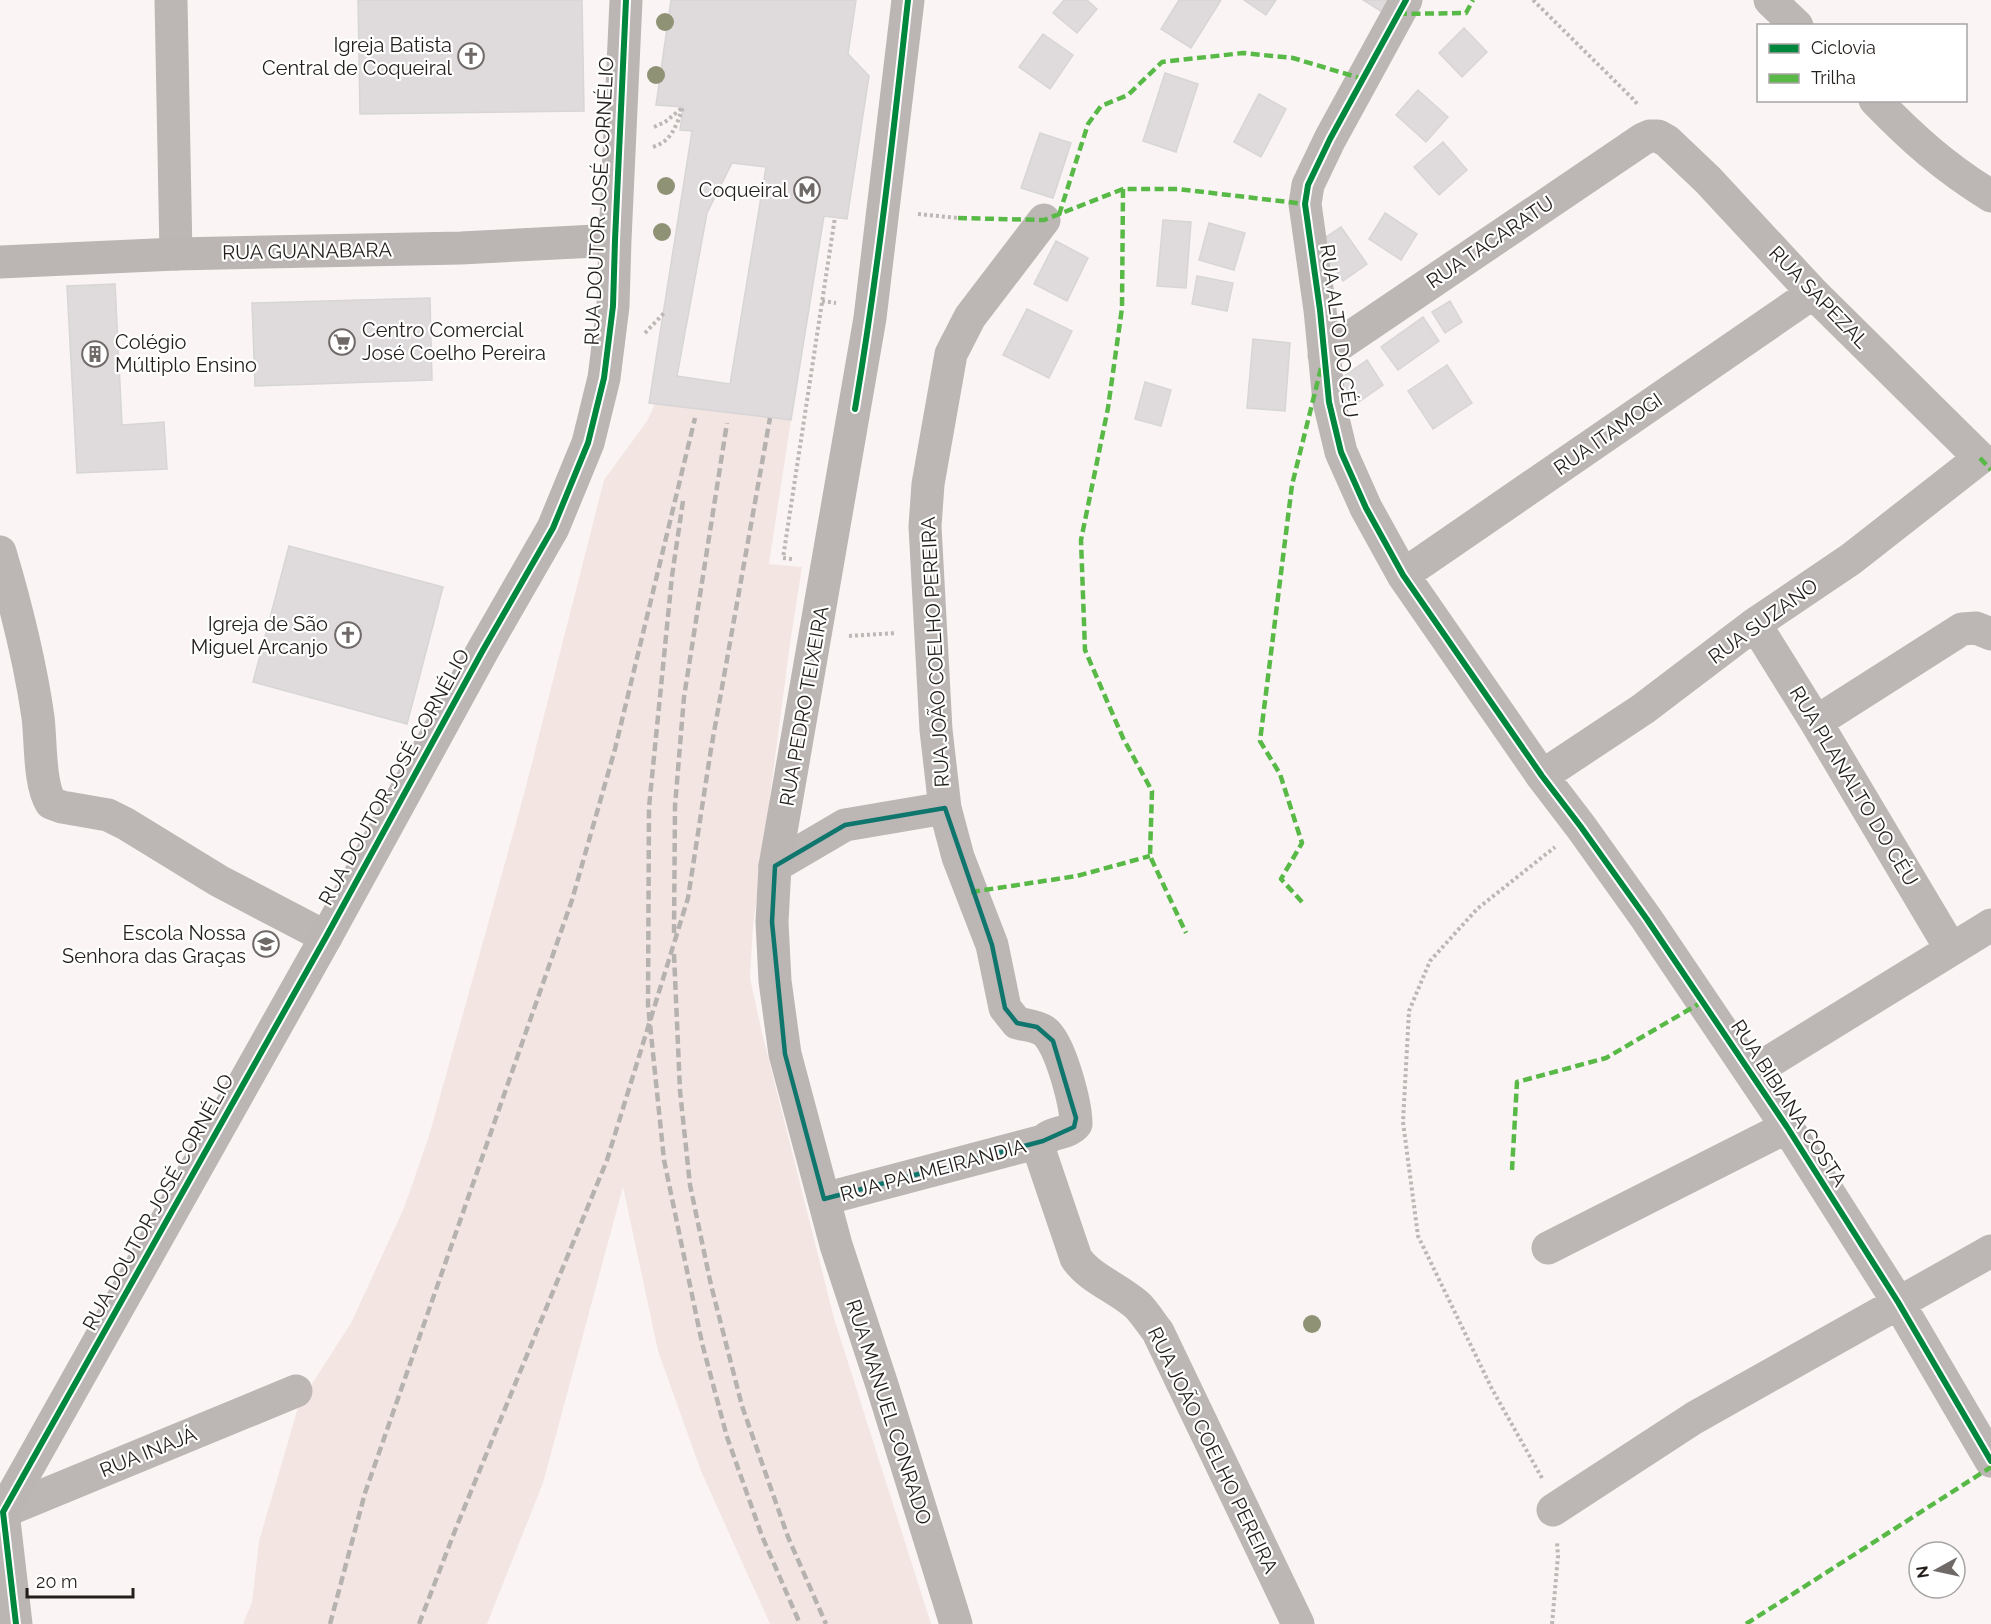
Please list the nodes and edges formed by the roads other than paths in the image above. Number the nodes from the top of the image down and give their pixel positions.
1 (171, 0) edge
2 (626, 0) edge
3 (908, 0) edge
4 (1406, 0) edge
5 (1770, 0) edge
6 (1795, 24) edge
7 (1877, 102) edge
8 (1658, 136) joint
9 (1991, 196) edge
10 (1044, 220) dead end
11 (615, 240) junction
12 (176, 254) junction
13 (0, 262) edge
14 (1813, 293) junction
15 (1324, 355) junction
16 (1980, 458) joint
17 (0, 552) edge
18 (1403, 575) junction
19 (1755, 624) junction
20 (1991, 634) edge
21 (1816, 722) junction
22 (1542, 776) junction
23 (945, 808) junction
24 (775, 866) junction
25 (1991, 925) edge
26 (326, 937) junction
27 (1951, 949) junction
28 (1751, 1073) junction
29 (1787, 1127) junction
30 (1043, 1141) junction
31 (824, 1199) junction
32 (1548, 1248) dead end
33 (1991, 1251) edge
34 (1898, 1302) junction
35 (296, 1391) dead end
36 (1991, 1461) edge
37 (1553, 1510) road end
38 (2, 1512) edge
39 (16, 1624) edge
40 (956, 1624) edge
41 (1298, 1624) edge

1 - 12 street
2 - 11 street, RUA DOUTOR JOSÉ CORNÉLIO
3 - 24 street, RUA PEDRO TEIXEIRA
4 - 15 street, RUA ALTO DO CÉU
5 - 6 street
7 - 9 street
8 - 14 street, RUA SAPEZAL
8 - 15 street, RUA TACARATU
10 - 23 street, RUA JOÃO COELHO PEREIRA
11 - 12 street, RUA GUANABARA
11 - 26 street, RUA DOUTOR JOSÉ CORNÉLIO
12 - 13 street, RUA GUANABARA
14 - 16 street, RUA SAPEZAL
14 - 18 street, RUA ITAMOGI
15 - 18 street, RUA ALTO DO CÉU
16 - 19 street, RUA SUZANO
17 - 26 street
18 - 22 street, RUA ALTO DO CÉU
19 - 21 street, RUA PLANALTO DO CÉU
19 - 22 street, RUA SUZANO
20 - 21 street
21 - 27 street, RUA PLANALTO DO CÉU
22 - 28 street, RUA BIBIANA COSTA
23 - 24 street
23 - 30 street, RUA JOÃO COELHO PEREIRA
24 - 31 street, RUA PEDRO TEIXEIRA
25 - 27 street
26 - 38 street, RUA DOUTOR JOSÉ CORNÉLIO
27 - 28 street
28 - 29 street, RUA BIBIANA COSTA
29 - 32 street
29 - 34 street, RUA BIBIANA COSTA
30 - 31 street, RUA PALMEIRANDIA
30 - 41 street, RUA JOÃO COELHO PEREIRA
31 - 40 street, RUA MANUEL CONRADO
33 - 34 street
34 - 36 street, RUA BIBIANA COSTA
34 - 37 street
35 - 38 street, RUA INAJÁ
38 - 39 street

